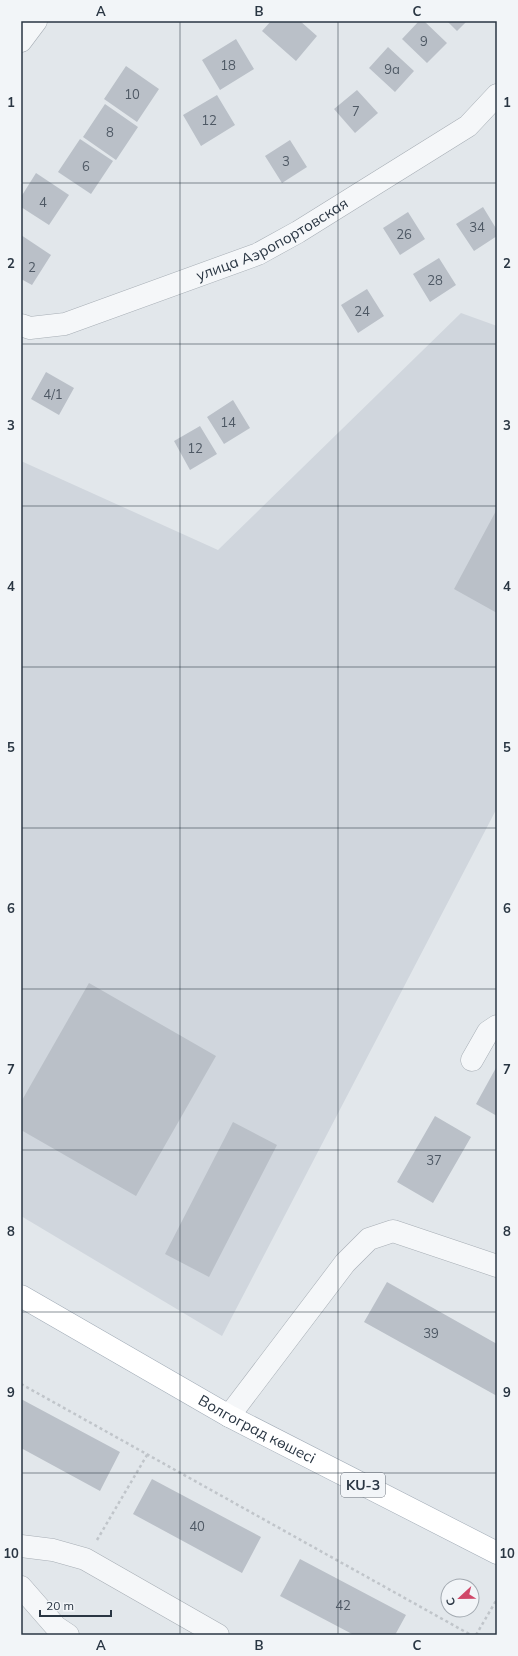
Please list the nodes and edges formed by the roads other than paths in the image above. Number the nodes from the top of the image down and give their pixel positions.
1 (36, 21) edge
2 (21, 41) edge
3 (497, 94) edge
4 (21, 325) edge
5 (497, 1026) edge
6 (472, 1060) dead end
7 (497, 1266) edge
8 (21, 1296) edge
9 (229, 1416) junction
10 (21, 1546) edge
11 (497, 1553) edge
12 (21, 1587) edge
13 (68, 1635) edge
14 (218, 1635) edge

1 - 2 street
3 - 4 street, улица Аэропортовская
5 - 6 street
7 - 9 street
8 - 9 main road, Волгоград көшесі / KU-3
9 - 11 main road, Волгоград көшесі / KU-3
10 - 14 street
12 - 13 street

